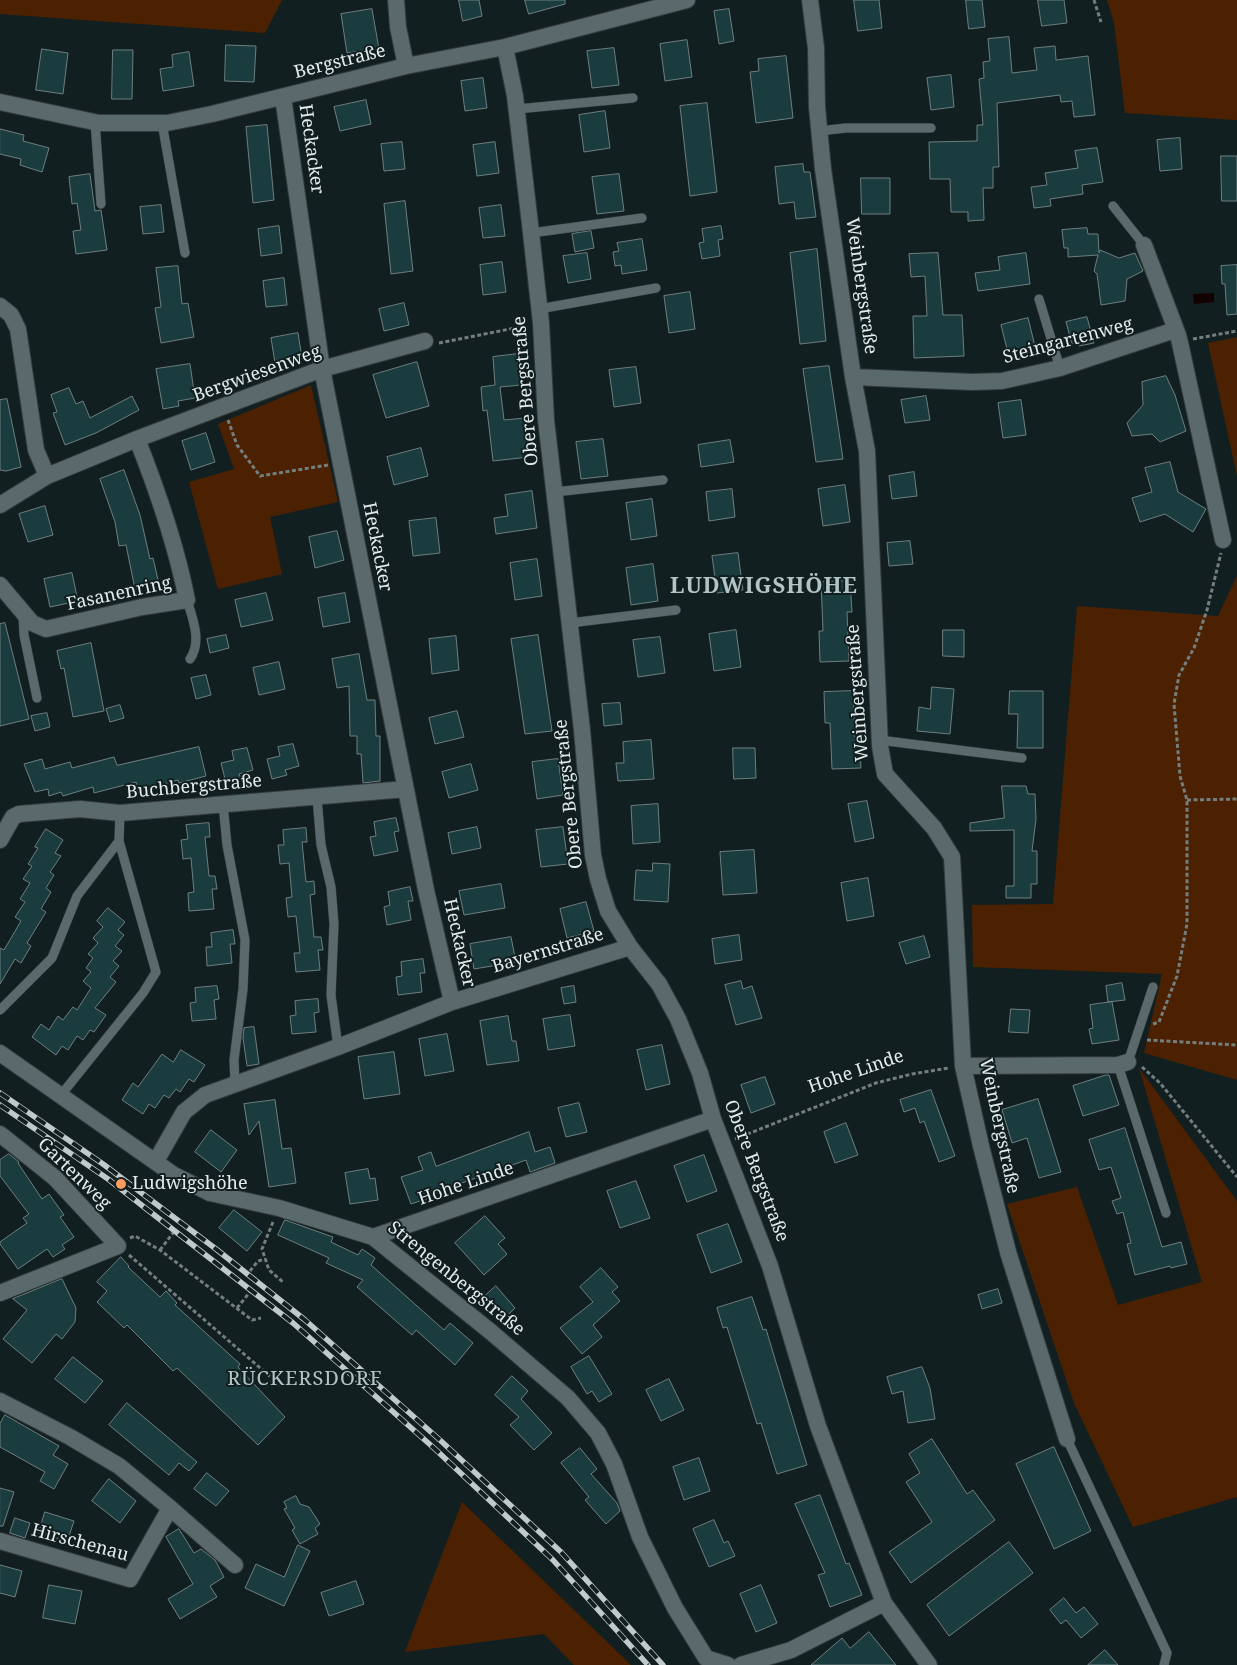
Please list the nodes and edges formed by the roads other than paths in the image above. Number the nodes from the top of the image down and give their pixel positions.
1 (396, 0) edge
2 (687, 0) edge
3 (810, 0) edge
4 (505, 47) junction
5 (406, 66) junction
6 (283, 97) junction
7 (633, 98) dead end
8 (0, 102) edge
9 (517, 109) junction
10 (95, 122) junction
11 (162, 124) junction
12 (930, 128) dead end
13 (819, 132) junction
14 (101, 204) dead end
15 (1113, 206) dead end
16 (642, 218) dead end
17 (531, 232) junction
18 (1144, 245) joint
19 (185, 253) dead end
20 (656, 288) dead end
21 (1039, 299) dead end
22 (0, 306) edge
23 (540, 316) junction
24 (1177, 336) junction
25 (425, 341) road end
26 (1060, 368) junction
27 (322, 369) junction
28 (853, 377) junction
29 (137, 439) junction
30 (47, 476) junction
31 (663, 480) dead end
32 (555, 492) junction
33 (0, 505) edge
34 (1223, 540) road end
35 (0, 585) edge
36 (187, 600) junction
37 (676, 610) dead end
38 (23, 614) junction
39 (570, 623) junction
40 (190, 659) dead end
41 (37, 698) dead end
42 (879, 740) junction
43 (1022, 758) dead end
44 (406, 789) junction
45 (317, 798) junction
46 (223, 804) junction
47 (120, 813) junction
48 (0, 840) edge
49 (119, 841) junction
50 (630, 947) junction
51 (1153, 987) dead end
52 (452, 1002) junction
53 (0, 1010) edge
54 (338, 1047) junction
55 (0, 1053) edge
56 (1123, 1063) junction
57 (963, 1066) junction
58 (235, 1084) junction
59 (61, 1095) junction
60 (713, 1119) junction
61 (0, 1134) edge
62 (156, 1161) junction
63 (1166, 1213) dead end
64 (373, 1237) junction
65 (0, 1293) edge
66 (0, 1401) edge
67 (1066, 1439) joint
68 (170, 1508) junction
69 (0, 1541) edge
70 (235, 1565) dead end
71 (884, 1602) junction
72 (728, 1665) edge
73 (741, 1665) edge
74 (929, 1665) edge
75 (1164, 1665) edge

1 - 5 street
2 - 4 street, Bergstraße
3 - 13 street, Weinbergstraße
4 - 5 street, Bergstraße
4 - 9 street, Obere Bergstraße
5 - 6 street, Bergstraße
6 - 11 street, Bergstraße
6 - 27 street, Heckacker
7 - 9 lane
8 - 10 street, Bergstraße
9 - 17 street, Obere Bergstraße
10 - 11 street, Bergstraße
10 - 14 lane
11 - 19 lane
12 - 13 lane
13 - 28 street, Weinbergstraße
15 - 18 lane
16 - 17 lane
17 - 23 street, Obere Bergstraße
18 - 24 street
20 - 23 lane
21 - 26 lane
22 - 30 street
23 - 32 street, Obere Bergstraße
24 - 26 street, Steingartenweg
24 - 34 street
25 - 27 street, Bergwiesenweg
26 - 28 street, Steingartenweg
27 - 29 street, Bergwiesenweg
27 - 44 street, Heckacker
28 - 42 street, Weinbergstraße
29 - 30 street, Bergwiesenweg
29 - 36 street, Fasanenring
30 - 33 street, Bergwiesenweg
31 - 32 lane
32 - 39 street, Obere Bergstraße
35 - 38 street, Fasanenring
36 - 38 street, Fasanenring
36 - 40 lane
37 - 39 lane
38 - 41 lane
39 - 50 street, Obere Bergstraße
42 - 43 lane
42 - 57 street, Weinbergstraße
44 - 45 street, Buchbergstraße
44 - 52 street, Heckacker
45 - 46 street, Buchbergstraße
45 - 54 lane
46 - 47 street, Buchbergstraße
46 - 58 lane
47 - 48 street, Buchbergstraße
47 - 49 lane
49 - 53 lane
49 - 59 lane
50 - 52 street, Bayernstraße
50 - 60 street, Obere Bergstraße
51 - 56 lane
52 - 54 street, Bayernstraße
54 - 58 street, Bayernstraße
55 - 59 street, Strengenbergstraße
56 - 57 street
56 - 63 lane
57 - 67 street, Weinbergstraße
58 - 62 street, Bayernstraße
59 - 62 street, Strengenbergstraße
60 - 64 street, Hohe Linde
60 - 71 street, Obere Bergstraße
61 - 65 street, Gartenweg
62 - 64 street, Strengenbergstraße
64 - 72 street, Strengenbergstraße
66 - 68 street
67 - 75 lane
68 - 69 street, Hirschenau
68 - 70 street
71 - 73 street
71 - 74 street

